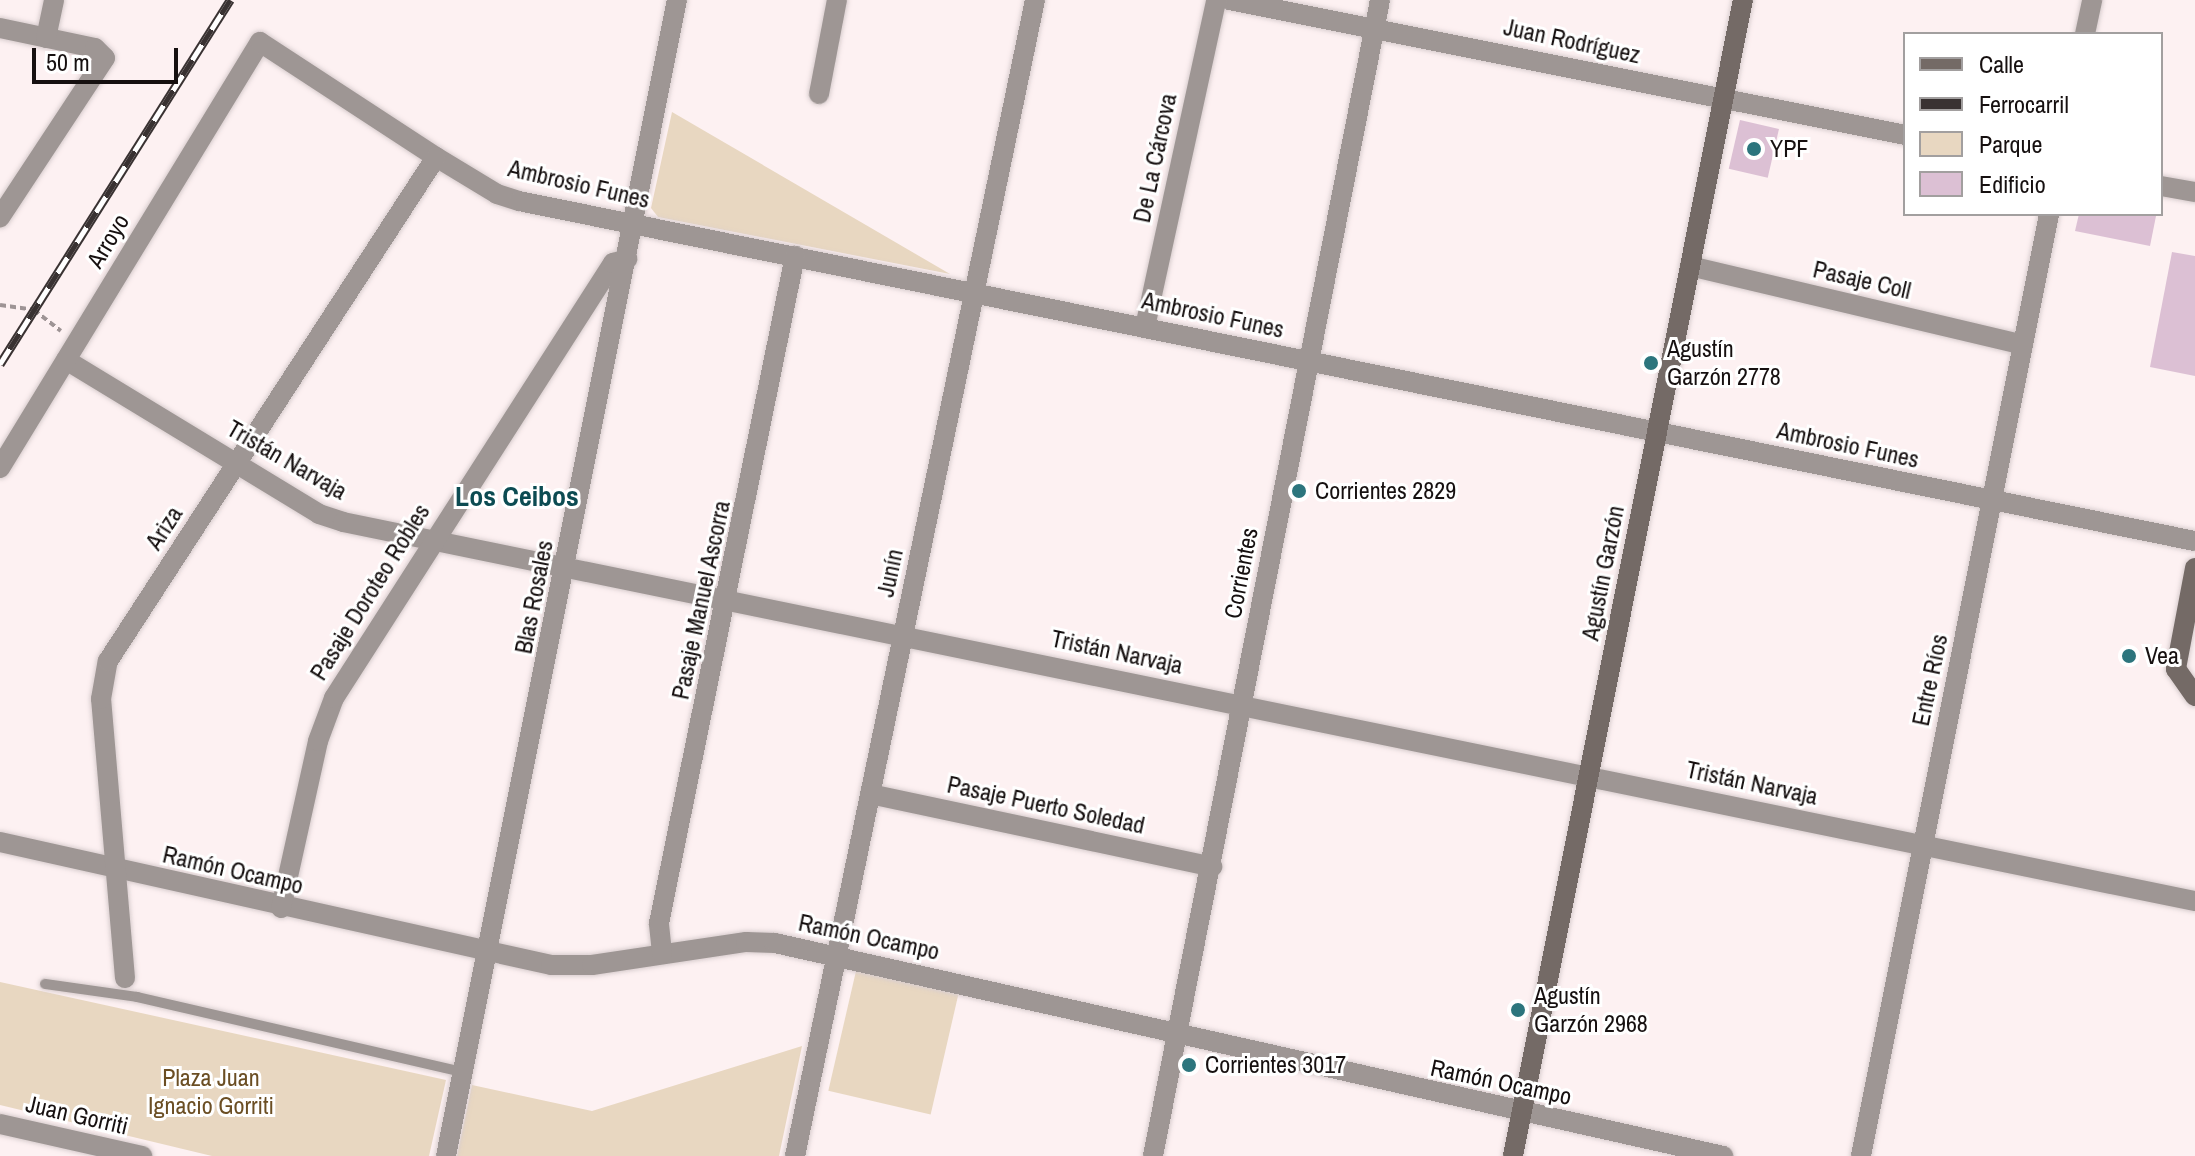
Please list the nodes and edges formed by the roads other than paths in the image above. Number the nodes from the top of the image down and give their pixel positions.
1 (54, 0) edge
2 (677, 0) edge
3 (837, 0) edge
4 (1035, 0) edge
5 (1216, 0) edge
6 (1229, 0) edge
7 (1380, 0) edge
8 (1743, 0) edge
9 (2092, 0) edge
10 (1375, 27) junction
11 (0, 28) edge
12 (2085, 32) edge
13 (46, 38) junction
14 (260, 42) joint
15 (819, 94) dead end
16 (1723, 98) junction
17 (1903, 135) edge
18 (436, 157) junction
19 (2163, 186) edge
20 (2195, 192) edge
21 (2049, 216) edge
22 (0, 217) edge
23 (635, 224) junction
24 (795, 256) junction
25 (627, 259) junction
26 (1690, 266) junction
27 (974, 292) junction
28 (1145, 327) junction
29 (2023, 345) junction
30 (70, 353) junction
31 (1309, 363) junction
32 (1657, 431) junction
33 (238, 462) junction
34 (0, 468) edge
35 (1994, 502) junction
36 (432, 541) junction
37 (2195, 541) edge
38 (566, 567) junction
39 (2195, 568) edge
40 (728, 598) junction
41 (903, 634) junction
42 (2194, 693) edge
43 (1241, 705) junction
44 (1589, 775) junction
45 (870, 794) junction
46 (0, 842) edge
47 (1923, 845) junction
48 (1212, 867) junction
49 (114, 869) junction
50 (2195, 901) edge
51 (281, 908) junction
52 (662, 953) junction
53 (487, 954) junction
54 (837, 955) junction
55 (125, 978) dead end
56 (45, 984) dead end
57 (1177, 1036) junction
58 (463, 1072) junction
59 (1522, 1113) junction
60 (0, 1124) edge
61 (94, 1151) edge
62 (142, 1156) edge
63 (446, 1156) edge
64 (795, 1156) edge
65 (1153, 1156) edge
66 (1513, 1156) edge
67 (1723, 1156) edge
68 (1861, 1156) edge

1 - 13 street
2 - 23 street, Blas Rosales
3 - 15 street
4 - 27 street, Junín
5 - 28 street, De La Cárcova
6 - 10 street, Juan Rodríguez
7 - 10 street, Corrientes
8 - 16 main road, Agustín Garzón
9 - 12 street
10 - 16 street, Juan Rodríguez
10 - 31 street, Corrientes
11 - 13 street
13 - 22 street
14 - 18 street, Ambrosio Funes
14 - 30 street, Arroyo
16 - 17 street, Juan Rodríguez
16 - 26 main road, Agustín Garzón
18 - 23 street, Ambrosio Funes
18 - 33 street, Ariza
19 - 20 street
21 - 29 street, Entre Ríos
23 - 24 street, Ambrosio Funes
23 - 25 street, Blas Rosales
24 - 27 street, Ambrosio Funes
24 - 40 street, Pasaje Manuel Ascorra
25 - 36 street, Pasaje Doroteo Robles
25 - 38 street, Blas Rosales
26 - 29 street, Pasaje Coll
26 - 32 main road, Agustín Garzón
27 - 28 street, Ambrosio Funes
27 - 41 street, Junín
28 - 31 street, Ambrosio Funes
29 - 35 street, Entre Ríos
30 - 33 street, Tristán Narvaja
30 - 34 street, Arroyo
31 - 32 street, Ambrosio Funes
31 - 43 street, Corrientes
32 - 35 street, Ambrosio Funes
32 - 44 main road, Agustín Garzón
33 - 36 street, Tristán Narvaja
33 - 49 street, Ariza
35 - 37 street, Ambrosio Funes
35 - 47 street, Entre Ríos
36 - 38 street, Tristán Narvaja
36 - 51 street, Pasaje Doroteo Robles
38 - 40 street, Tristán Narvaja
38 - 53 street, Blas Rosales
39 - 42 main road
40 - 41 street, Tristán Narvaja
40 - 52 street, Pasaje Manuel Ascorra
41 - 43 street, Tristán Narvaja
41 - 45 street, Junín
43 - 44 street, Tristán Narvaja
43 - 48 street, Corrientes
44 - 47 street, Tristán Narvaja
44 - 59 main road, Agustín Garzón
45 - 48 street, Pasaje Puerto Soledad
45 - 54 street, Junín
46 - 49 street, Ramón Ocampo
47 - 50 street, Tristán Narvaja
47 - 68 street, Entre Ríos
48 - 57 street, Corrientes
49 - 51 street, Ramón Ocampo
49 - 55 street, Ariza
51 - 53 street, Ramón Ocampo
52 - 53 street, Ramón Ocampo
52 - 54 street, Ramón Ocampo
53 - 58 street, Blas Rosales
54 - 57 street, Ramón Ocampo
54 - 64 street, Junín
56 - 58 lane
57 - 59 street, Ramón Ocampo
57 - 65 street, Corrientes
58 - 63 street, Blas Rosales
59 - 66 main road, Agustín Garzón
59 - 67 street, Ramón Ocampo
60 - 61 street, Juan Gorriti
61 - 62 street, Juan Gorriti

